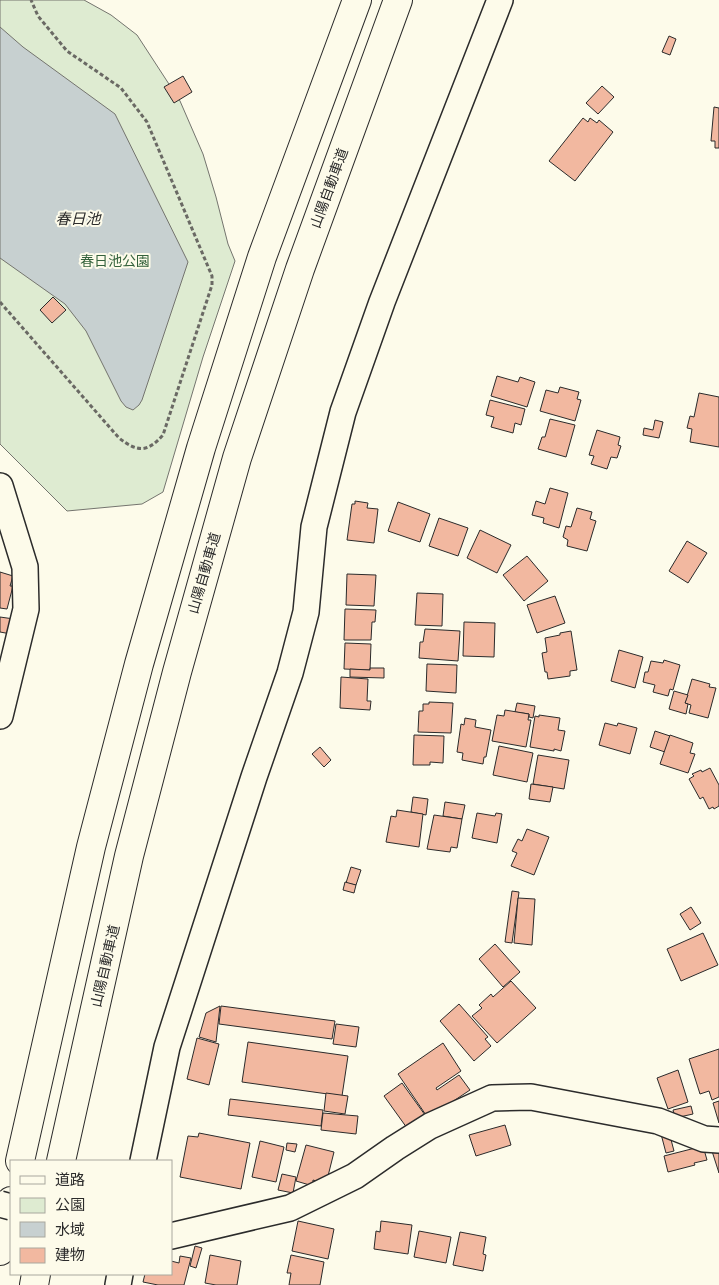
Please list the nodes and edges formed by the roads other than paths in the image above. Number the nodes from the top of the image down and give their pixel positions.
1 (357, 0) edge
2 (398, 0) edge
3 (500, 0) edge
4 (0, 486) edge
5 (0, 716) edge
6 (719, 1140) edge
7 (20, 1160) edge
8 (61, 1160) edge
9 (143, 1160) edge
10 (10, 1206) edge
11 (172, 1236) edge
12 (0, 1251) edge

1 - 7 highway
2 - 8 highway, 山陽自動車道
3 - 9 street
4 - 5 street
6 - 11 street
10 - 12 highway

